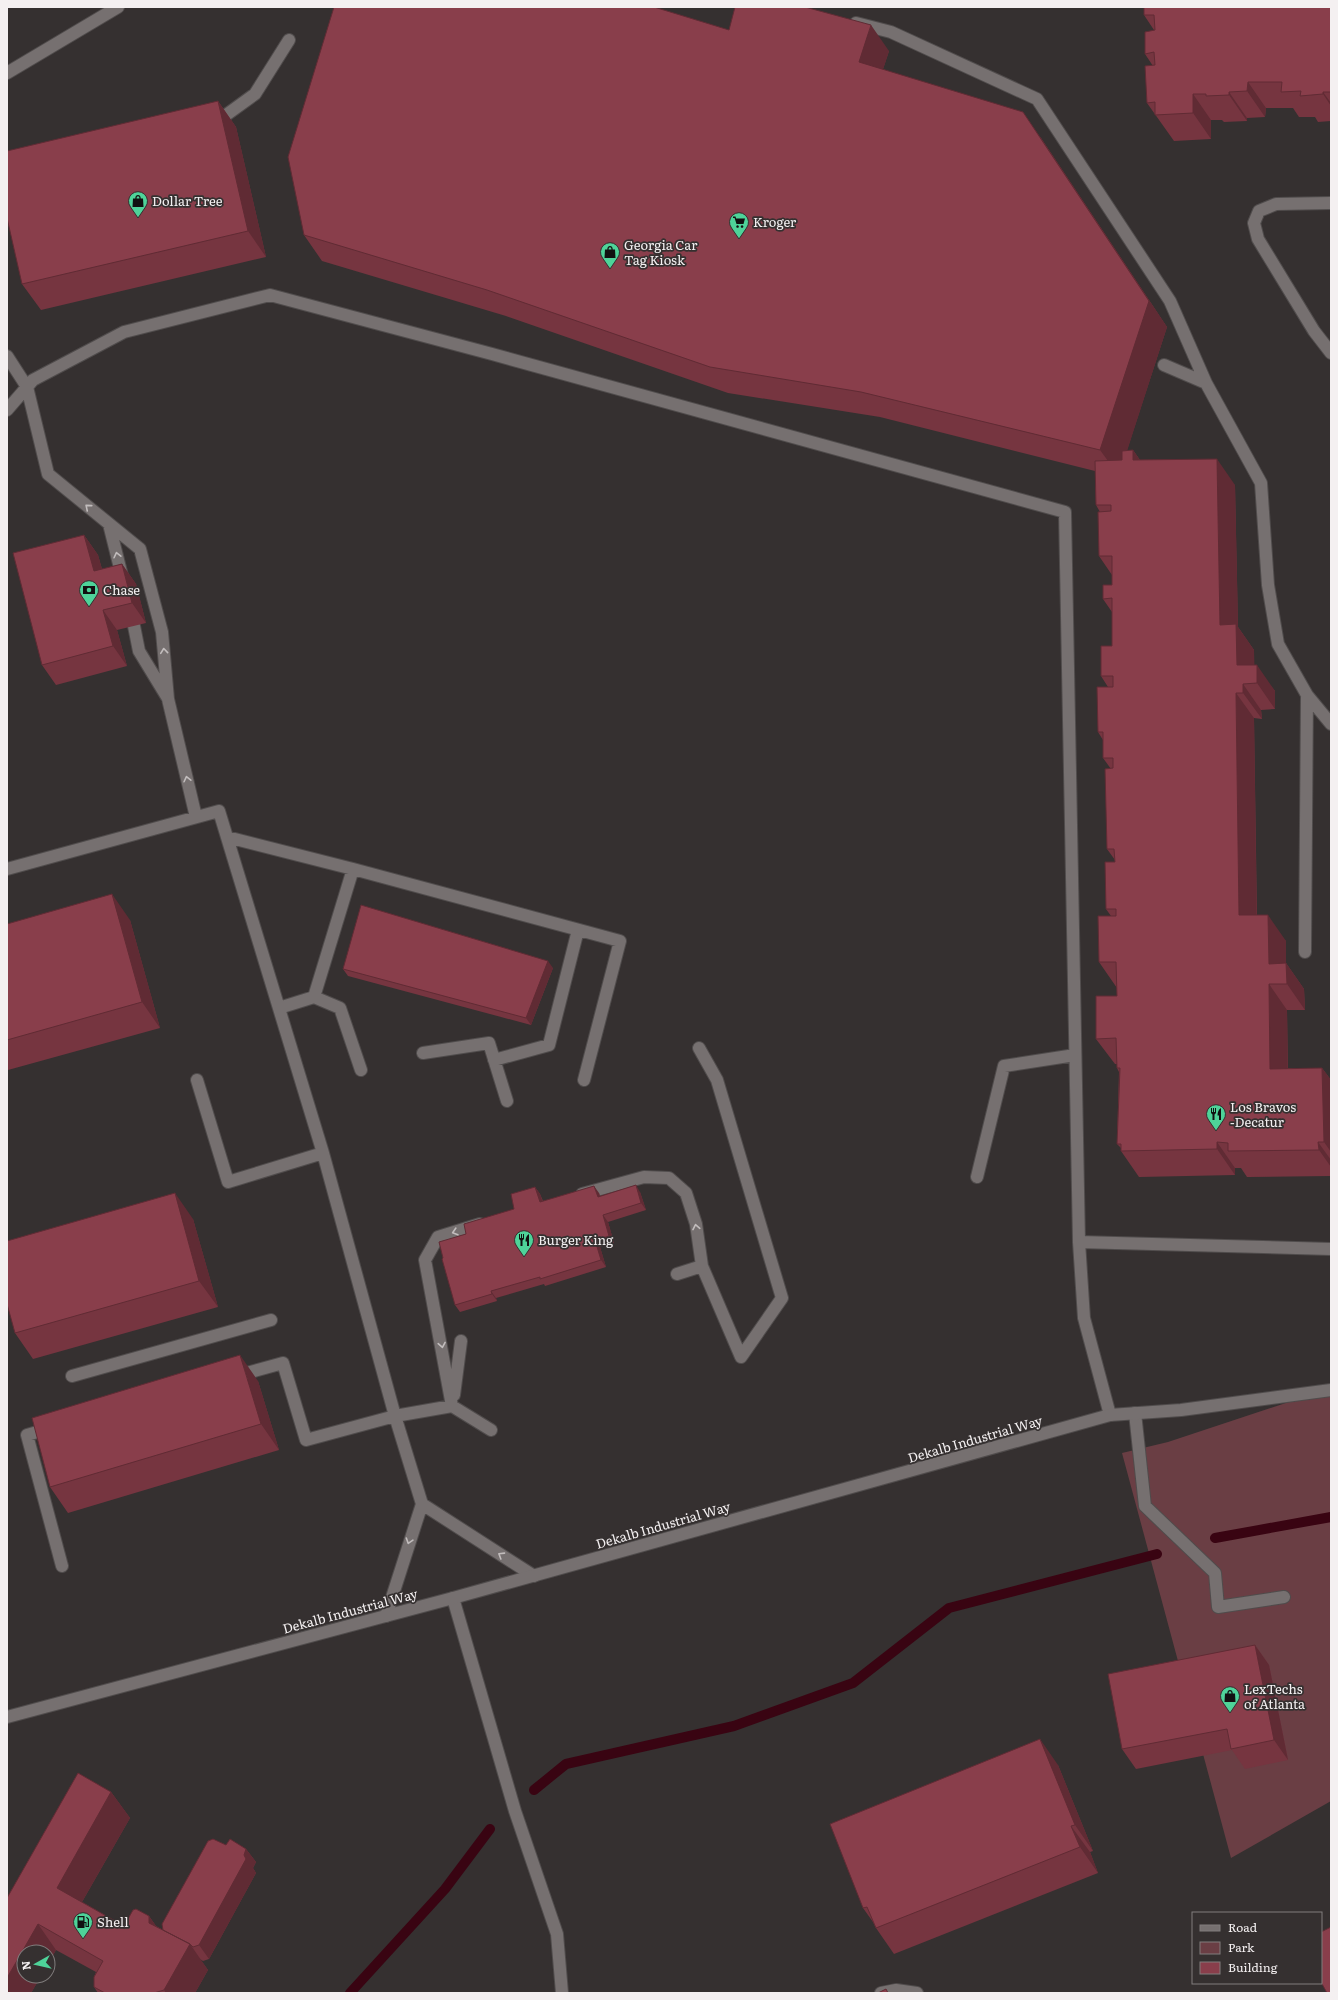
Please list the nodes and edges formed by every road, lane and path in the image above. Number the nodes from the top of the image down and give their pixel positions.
1 (118, 7) edge
2 (848, 21) edge
3 (289, 40) dead end
4 (7, 73) edge
5 (215, 123) edge
6 (1331, 203) edge
7 (1331, 353) edge
8 (7, 356) edge
9 (1164, 365) dead end
10 (1206, 383) junction
11 (27, 387) junction
12 (7, 410) edge
13 (109, 524) junction
14 (124, 587) edge
15 (134, 626) dead end
16 (1307, 696) junction
17 (168, 699) junction
18 (1331, 724) edge
19 (196, 817) junction
20 (227, 837) junction
21 (7, 869) edge
22 (353, 869) junction
23 (578, 930) junction
24 (1305, 952) dead end
25 (314, 997) junction
26 (279, 1008) junction
27 (699, 1048) dead end
28 (423, 1054) dead end
29 (1075, 1056) junction
30 (494, 1060) junction
31 (361, 1070) dead end
32 (197, 1080) dead end
33 (584, 1080) dead end
34 (507, 1101) dead end
35 (323, 1153) junction
36 (977, 1177) dead end
37 (567, 1198) edge
38 (489, 1221) edge
39 (1079, 1242) junction
40 (1331, 1249) edge
41 (702, 1266) junction
42 (677, 1274) dead end
43 (271, 1320) dead end
44 (461, 1341) dead end
45 (72, 1376) dead end
46 (223, 1380) edge
47 (1331, 1390) edge
48 (452, 1406) junction
49 (1135, 1413) junction
50 (1110, 1415) junction
51 (395, 1416) junction
52 (64, 1424) edge
53 (491, 1430) dead end
54 (422, 1504) junction
55 (62, 1566) dead end
56 (534, 1576) junction
57 (453, 1598) junction
58 (1284, 1598) dead end
59 (386, 1616) junction
60 (7, 1717) edge
61 (562, 1993) edge
62 (881, 1993) edge
63 (917, 1993) edge

1 - 4 main road
2 - 10 main road
3 - 5 main road
6 - 7 main road
8 - 11 main road
9 - 10 main road
10 - 16 main road
11 - 12 main road
13 -> 11 main road
11 - 29 main road
14 -> 13 main road
17 -> 13 main road
15 - 17 main road
16 - 18 main road
16 - 24 main road
19 -> 17 main road
19 - 20 main road
19 - 21 main road
20 - 22 main road
20 - 26 main road
22 - 23 main road
22 - 25 main road
23 - 30 main road
23 - 33 main road
25 - 26 main road
25 - 31 main road
26 - 35 main road
27 - 41 main road
28 - 30 main road
29 - 36 main road
29 - 39 main road
30 - 34 main road
32 - 35 main road
35 - 51 main road
41 -> 37 main road
38 -> 48 main road
39 - 40 main road
39 - 50 main road
41 - 42 main road
43 - 45 main road
44 - 48 main road
46 - 51 main road
47 - 49 main road, Dekalb Industrial Way
48 - 51 main road
48 - 53 main road
49 - 50 main road, Dekalb Industrial Way
49 - 58 main road
50 - 56 main road, Dekalb Industrial Way
51 - 54 main road
52 - 55 main road
56 -> 54 main road
54 -> 59 main road
56 - 57 main road, Dekalb Industrial Way
57 - 59 main road, Dekalb Industrial Way
57 - 61 main road
59 - 60 main road, Dekalb Industrial Way
62 - 63 main road

